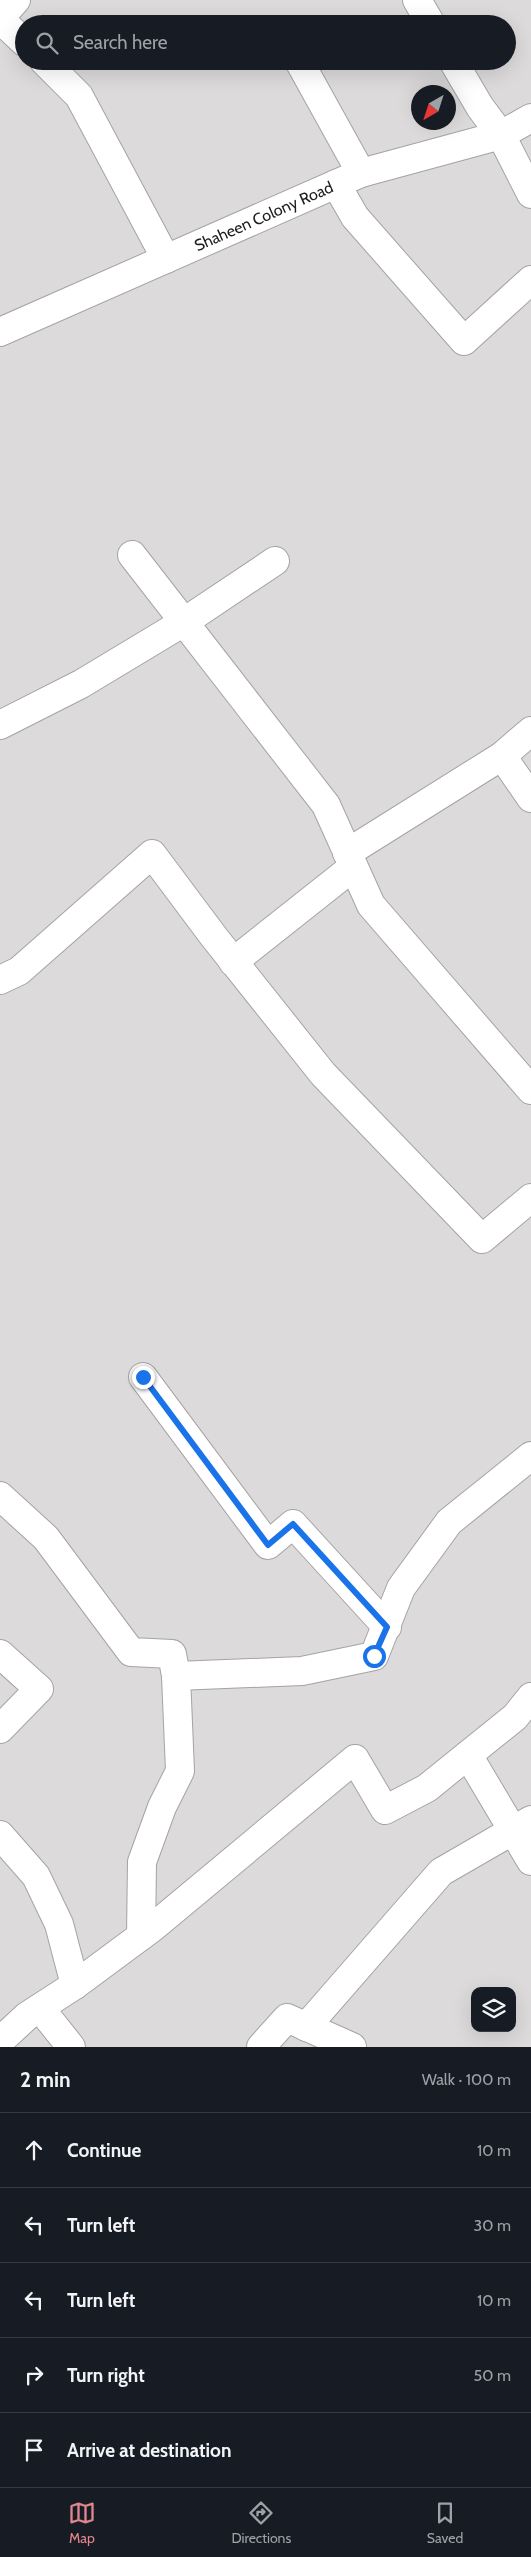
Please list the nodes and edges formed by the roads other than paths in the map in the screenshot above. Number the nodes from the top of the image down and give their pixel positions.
1 (16, 0) edge
2 (417, 0) edge
3 (426, 15) edge
4 (0, 19) edge
5 (15, 33) edge
6 (53, 70) edge
7 (304, 70) edge
8 (458, 70) edge
9 (531, 118) edge
10 (501, 135) junction
11 (361, 173) junction
12 (336, 184) junction
13 (531, 194) edge
14 (166, 259) junction
15 (531, 280) edge
16 (0, 332) edge
17 (132, 554) dead end
18 (275, 561) dead end
19 (184, 622) junction
20 (0, 725) edge
21 (531, 731) edge
22 (502, 756) junction
23 (531, 798) edge
24 (350, 860) junction
25 (233, 962) junction
26 (0, 980) edge
27 (531, 1090) edge
28 (531, 1198) edge
29 (143, 1377) dead end
30 (531, 1456) edge
31 (0, 1496) edge
32 (387, 1627) junction
33 (0, 1654) edge
34 (176, 1676) junction
35 (531, 1697) edge
36 (0, 1729) edge
37 (468, 1755) junction
38 (522, 1826) edge
39 (0, 1835) edge
40 (531, 1861) edge
41 (141, 1936) junction
42 (75, 1985) junction
43 (0, 2011) edge
44 (33, 2012) junction
45 (306, 2027) junction
46 (0, 2041) edge
47 (71, 2047) edge
48 (261, 2047) edge
49 (352, 2047) edge

1 - 4 street
2 - 3 street
4 - 5 street
6 - 14 street
7 - 11 street
8 - 10 street
9 - 10 street, Shaheen Colony Road
10 - 11 street, Shaheen Colony Road
10 - 13 street
11 - 12 street, Shaheen Colony Road
12 - 14 street, Shaheen Colony Road
12 - 15 street
14 - 16 street, Shaheen Colony Road
17 - 19 street
18 - 19 street
19 - 20 street
19 - 24 street
21 - 22 street
22 - 23 street
22 - 24 street
24 - 25 street
24 - 27 street
25 - 26 street
25 - 28 street
29 - 32 street
30 - 32 street
31 - 34 street
32 - 34 street
33 - 36 street
34 - 41 street
35 - 37 street
37 - 38 street
37 - 41 street
38 - 40 street
38 - 45 street
39 - 42 street
41 - 42 street
42 - 44 street
43 - 44 street
44 - 46 street
44 - 47 street
45 - 48 street
45 - 49 street

